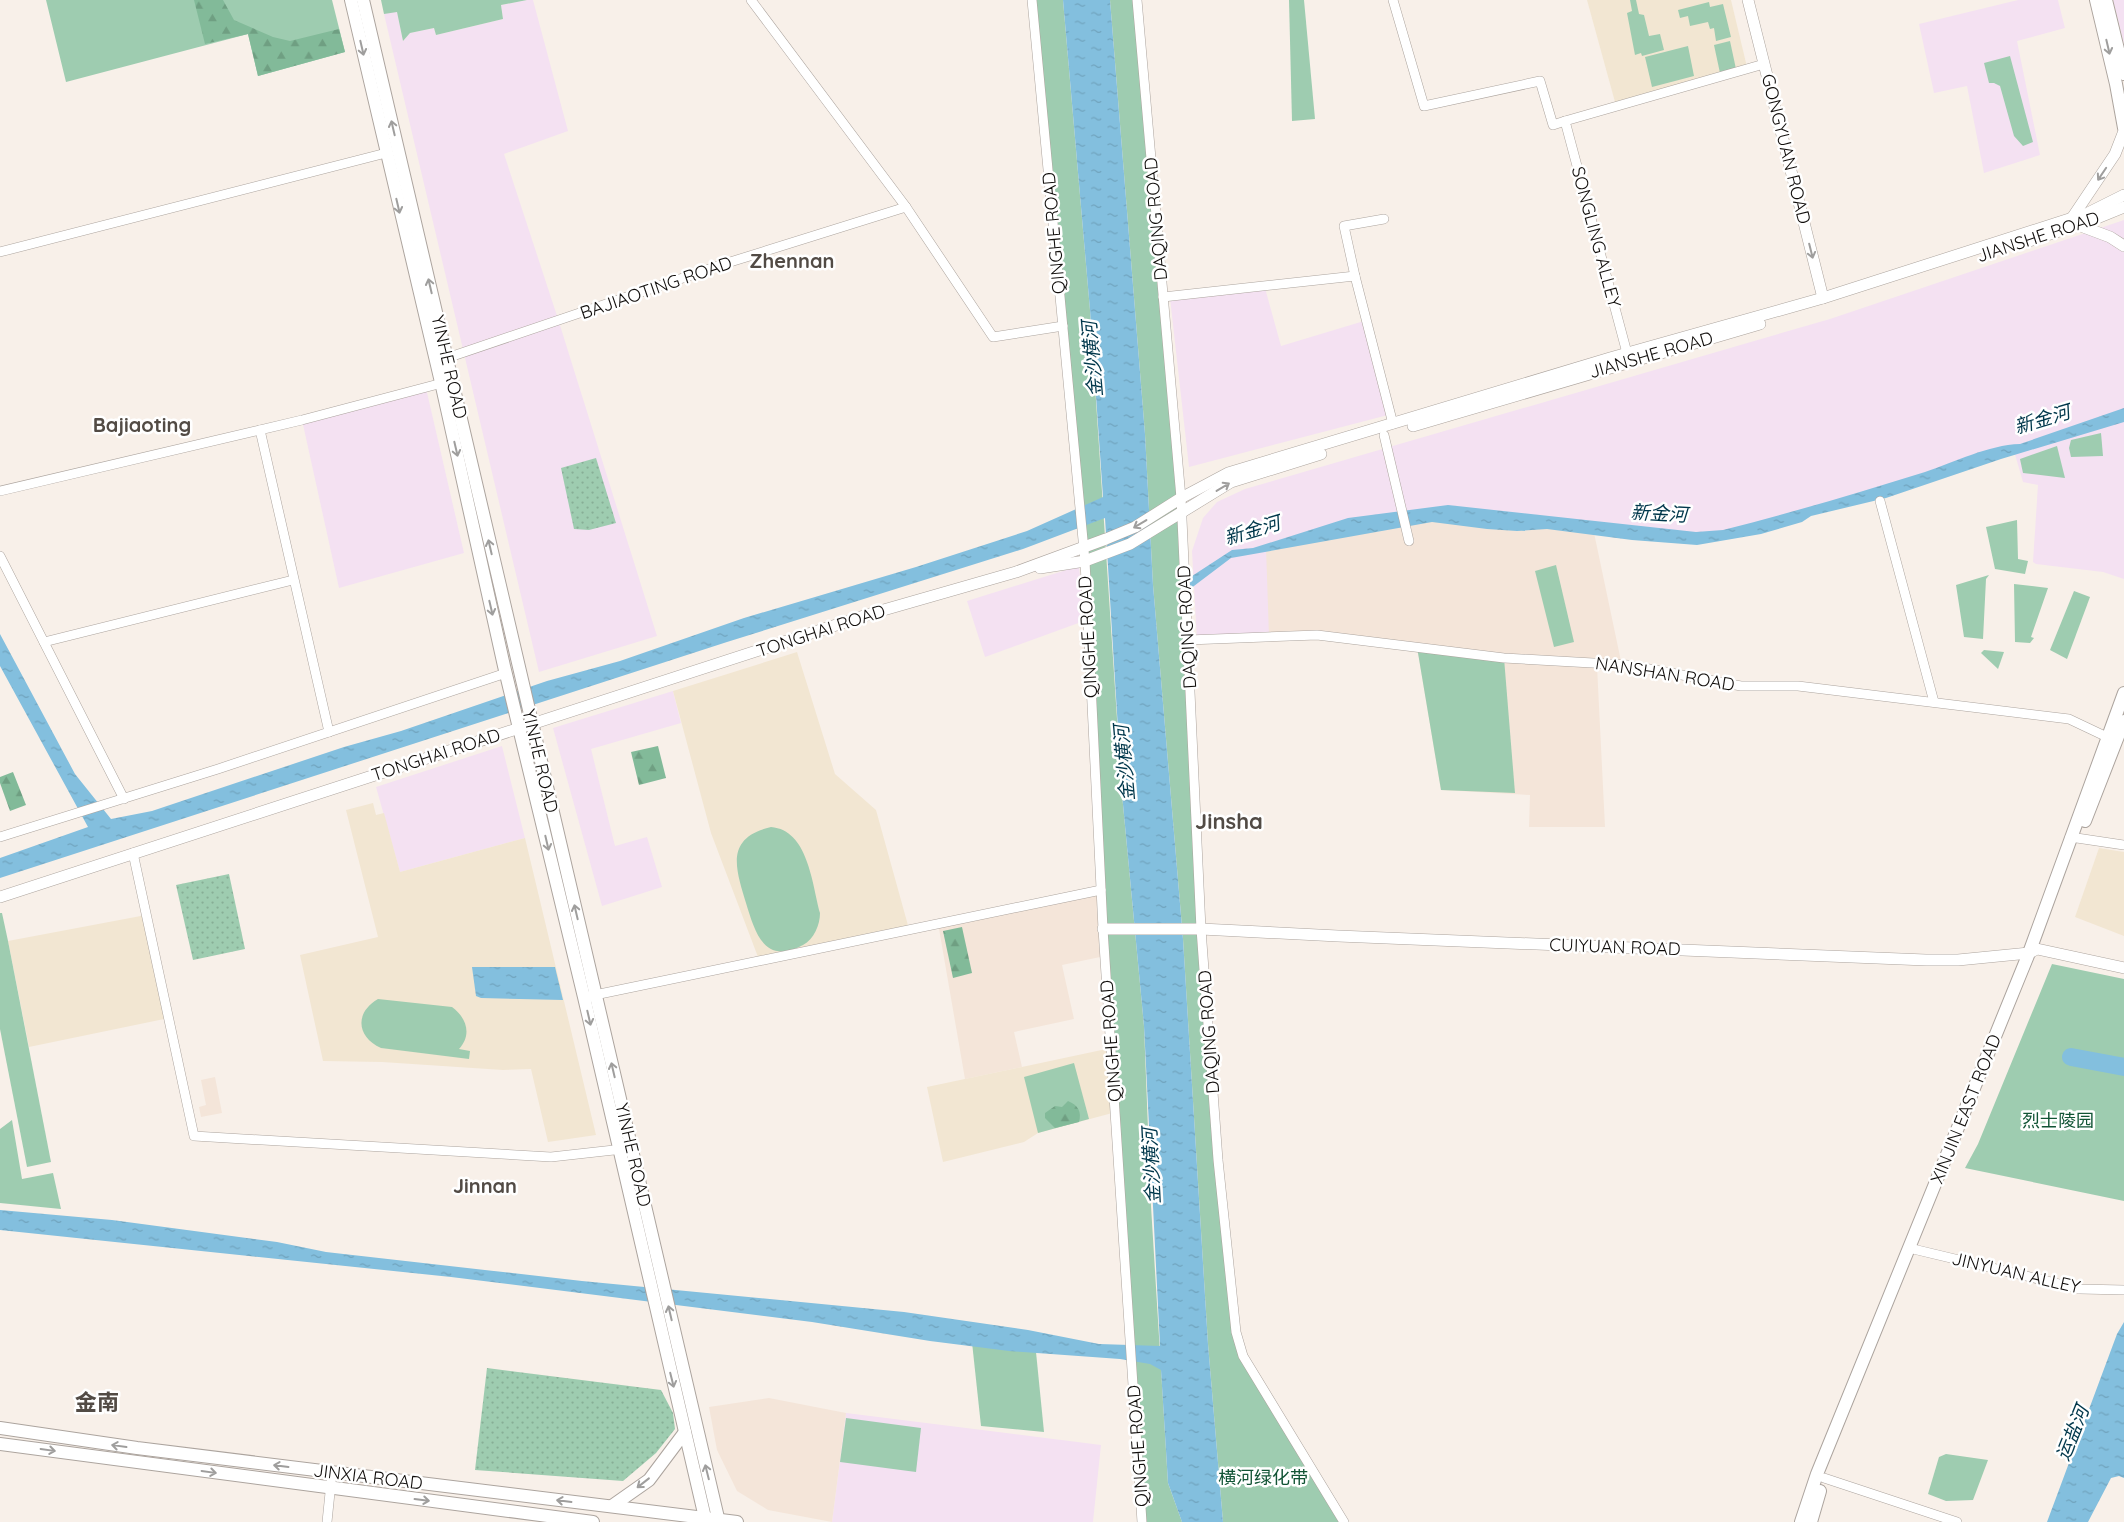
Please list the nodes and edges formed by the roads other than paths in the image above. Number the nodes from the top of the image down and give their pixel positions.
1 (351, 0) edge
2 (363, 0) edge
3 (751, 0) edge
4 (1032, 0) edge
5 (1137, 0) edge
6 (1393, 0) edge
7 (1748, 0) edge
8 (2096, 0) edge
9 (2106, 0) edge
10 (1764, 64) junction
11 (2124, 74) edge
12 (1565, 121) junction
13 (2124, 129) edge
14 (386, 153) junction
15 (2124, 195) edge
16 (906, 207) junction
17 (2124, 207) edge
18 (1384, 219) dead end
19 (2075, 222) junction
20 (2124, 246) edge
21 (0, 252) edge
22 (1355, 276) junction
23 (1163, 297) junction
24 (1823, 298) junction
25 (1062, 326) junction
26 (1627, 353) junction
27 (441, 360) junction
28 (446, 382) junction
29 (1393, 424) junction
30 (260, 430) junction
31 (1384, 435) junction
32 (0, 492) edge
33 (1181, 498) junction
34 (1880, 501) dead end
35 (1182, 512) junction
36 (1409, 541) dead end
37 (1083, 546) junction
38 (0, 556) edge
39 (1084, 560) junction
40 (1016, 572) junction
41 (293, 580) junction
42 (1188, 640) junction
43 (44, 642) junction
44 (505, 669) junction
45 (2124, 692) edge
46 (1934, 702) junction
47 (2124, 721) edge
48 (525, 726) junction
49 (329, 732) junction
50 (2107, 737) junction
51 (124, 799) junction
52 (0, 837) edge
53 (2074, 838) junction
54 (2124, 845) edge
55 (133, 853) junction
56 (1101, 890) junction
57 (0, 897) edge
58 (1104, 929) junction
59 (1202, 929) junction
60 (2033, 951) junction
61 (2124, 968) edge
62 (590, 996) junction
63 (625, 1149) junction
64 (1913, 1249) junction
65 (2124, 1290) edge
66 (0, 1428) edge
67 (685, 1432) junction
68 (0, 1444) edge
69 (332, 1473) junction
70 (1824, 1478) junction
71 (331, 1488) junction
72 (612, 1506) junction
73 (712, 1520) edge
74 (327, 1522) edge
75 (593, 1522) edge
76 (737, 1522) edge
77 (1142, 1522) edge
78 (1344, 1522) edge
79 (1801, 1522) edge
80 (1811, 1522) edge
81 (1957, 1522) edge

1 -> 14 main road, YINHE ROAD
27 -> 2 main road, YINHE ROAD
3 - 16 street
4 - 25 street, QINGHE ROAD
5 - 23 street, DAQING ROAD
6 - 12 street
7 - 10 street, GONGYUAN ROAD
8 -> 13 main road
9 - 11 main road
10 - 12 street
10 -> 24 street, GONGYUAN ROAD
12 - 26 street, SONGLING ALLEY
13 -> 19 street
14 - 21 street
14 -> 27 main road, YINHE ROAD
15 - 19 street, JIANSHE ROAD
16 - 25 street
16 - 27 street, BAJIAOTING ROAD
17 - 19 street, JIANSHE ROAD
18 - 22 street
19 - 20 street
19 - 24 street, JIANSHE ROAD
19 - 31 street, JIANSHE ROAD
22 - 23 street
22 - 29 street
23 - 33 street, DAQING ROAD
24 - 26 street, JIANSHE ROAD
25 - 37 street, QINGHE ROAD
26 - 29 street, JIANSHE ROAD
27 - 28 main road, YINHE ROAD
28 - 30 street
28 -> 44 main road, YINHE ROAD
48 -> 28 main road, YINHE ROAD
29 - 33 street, JIANSHE ROAD
30 - 32 street
30 - 41 street
35 -> 31 street, JIANSHE ROAD
31 - 36 street
33 - 35 street, DAQING ROAD
33 -> 37 street, JIANSHE ROAD
34 - 46 street
35 - 39 street, JIANSHE ROAD
35 - 42 street, DAQING ROAD
37 - 39 street, QINGHE ROAD
37 - 40 street, TONGHAI ROAD
38 - 43 street
39 - 40 street, TONGHAI ROAD
39 - 56 street, QINGHE ROAD
40 - 48 street, TONGHAI ROAD
41 - 43 street
41 - 49 street
42 - 46 street, NANSHAN ROAD
42 - 59 street, DAQING ROAD
43 - 51 street
44 - 48 main road, YINHE ROAD
44 - 49 street
45 - 50 main road, XINJIN EAST ROAD
46 - 50 street, NANSHAN ROAD
47 - 53 main road, XINJIN EAST ROAD
48 - 55 street, TONGHAI ROAD
48 - 62 main road, YINHE ROAD
49 - 51 street
50 - 53 main road, XINJIN EAST ROAD
51 - 52 street
53 - 54 street
53 - 60 main road, XINJIN EAST ROAD
55 - 57 street, TONGHAI ROAD
55 - 63 street
56 - 58 street, QINGHE ROAD
56 - 62 street
58 - 59 street, CUIYUAN ROAD
58 - 77 street, QINGHE ROAD
59 - 60 street, CUIYUAN ROAD
59 - 78 street, DAQING ROAD
60 - 61 street, CUIYUAN ROAD
60 - 64 main road, XINJIN EAST ROAD
62 - 63 main road, YINHE ROAD
63 -> 67 main road, YINHE ROAD
73 -> 63 main road, YINHE ROAD
64 - 65 street, JINYUAN ALLEY
64 - 70 main road, XINJIN EAST ROAD
64 - 79 main road, XINJIN EAST ROAD
69 -> 66 main road, JINXIA ROAD
67 -> 72 main road
67 - 73 main road, YINHE ROAD
68 -> 71 main road, JINXIA ROAD
69 - 71 street
72 -> 69 main road, JINXIA ROAD
70 - 80 main road, XINJIN EAST ROAD
70 - 81 street
71 - 74 street
71 -> 75 main road, JINXIA ROAD
72 - 73 main road, JINXIA ROAD
73 - 76 main road, JINXIA ROAD

